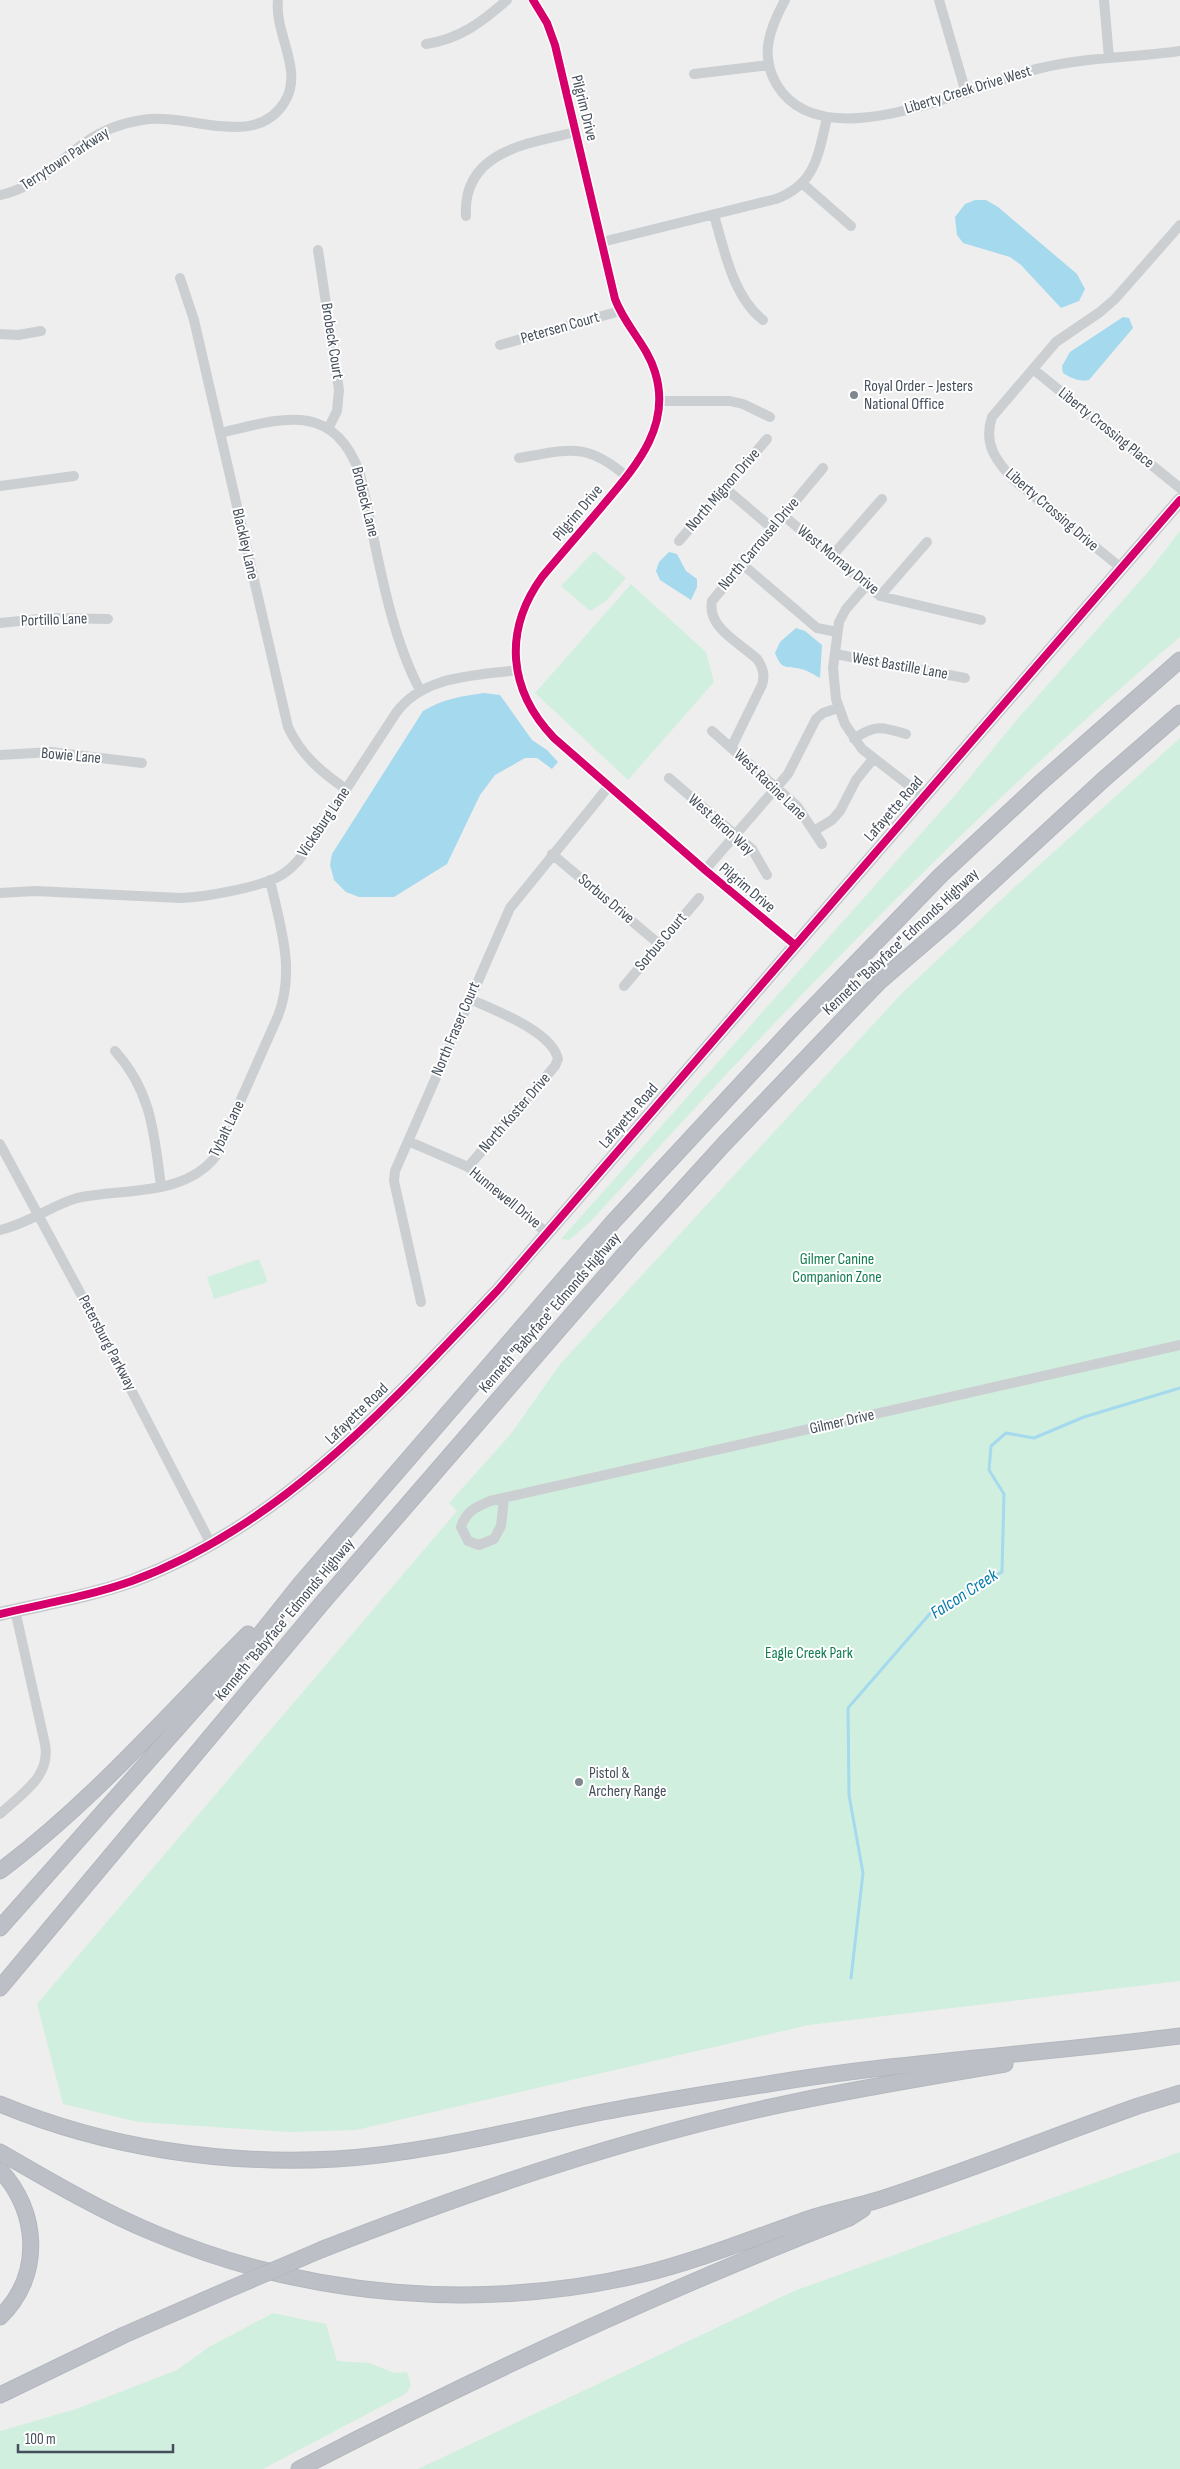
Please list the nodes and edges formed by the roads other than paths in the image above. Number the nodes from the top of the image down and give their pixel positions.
1 (278, 0) edge
2 (507, 0) edge
3 (534, 0) edge
4 (785, 0) edge
5 (938, 0) edge
6 (1104, 0) edge
7 (426, 44) dead end
8 (1180, 51) edge
9 (1109, 58) junction
10 (769, 65) junction
11 (694, 74) dead end
12 (966, 93) junction
13 (827, 118) junction
14 (576, 132) junction
15 (802, 183) junction
16 (0, 195) edge
17 (714, 215) junction
18 (466, 216) dead end
19 (1180, 224) edge
20 (851, 226) dead end
21 (1171, 234) junction
22 (602, 242) junction
23 (1180, 242) edge
24 (318, 250) dead end
25 (180, 278) dead end
26 (620, 311) junction
27 (763, 320) dead end
28 (41, 331) dead end
29 (0, 334) edge
30 (500, 345) dead end
31 (1033, 369) junction
32 (660, 401) junction
33 (770, 417) dead end
34 (328, 430) junction
35 (220, 433) junction
36 (767, 439) dead end
37 (519, 458) dead end
38 (823, 468) dead end
39 (74, 476) dead end
40 (627, 477) junction
41 (0, 486) edge
42 (725, 488) junction
43 (1180, 488) edge
44 (882, 499) dead end
45 (1180, 500) edge
46 (784, 516) junction
47 (773, 529) junction
48 (679, 541) dead end
49 (927, 542) dead end
50 (832, 556) junction
51 (742, 564) junction
52 (1121, 568) junction
53 (866, 586) junction
54 (880, 596) junction
55 (108, 619) dead end
56 (981, 620) dead end
57 (0, 623) edge
58 (837, 632) junction
59 (835, 654) junction
60 (1180, 660) edge
61 (517, 670) junction
62 (965, 678) dead end
63 (420, 690) junction
64 (838, 708) junction
65 (1180, 713) edge
66 (712, 731) dead end
67 (906, 734) dead end
68 (854, 739) junction
69 (731, 748) junction
70 (0, 755) edge
71 (873, 759) junction
72 (142, 763) dead end
73 (669, 778) dead end
74 (608, 786) junction
75 (777, 788) junction
76 (346, 789) junction
77 (924, 796) junction
78 (814, 831) junction
79 (735, 835) junction
80 (822, 844) dead end
81 (552, 854) junction
82 (705, 870) junction
83 (767, 876) dead end
84 (270, 880) junction
85 (0, 893) edge
86 (699, 898) dead end
87 (659, 944) junction
88 (795, 945) junction
89 (624, 986) dead end
90 (470, 999) junction
91 (116, 1051) dead end
92 (408, 1141) junction
93 (0, 1144) edge
94 (468, 1167) junction
95 (161, 1186) junction
96 (38, 1216) junction
97 (0, 1230) edge
98 (547, 1233) junction
99 (421, 1302) dead end
100 (1180, 1345) edge
101 (504, 1499) junction
102 (211, 1544) junction
103 (301, 1583) junction
104 (15, 1610) junction
105 (0, 1614) edge
106 (0, 1814) edge
107 (0, 1872) edge
108 (0, 1928) edge
109 (0, 1988) edge
110 (1180, 2036) edge
111 (1127, 2043) junction
112 (1180, 2093) edge
113 (0, 2104) edge
114 (0, 2152) edge
115 (0, 2170) edge
116 (878, 2200) junction
117 (0, 2317) edge
118 (0, 2395) edge
119 (299, 2469) edge

1 - 16 street, Terrytown Parkway
2 - 7 street
3 - 14 street, Pilgrim Drive
4 - 10 street
5 - 12 street
6 - 9 street
8 - 9 street, Liberty Creek Drive West
9 - 12 street, Liberty Creek Drive West
10 - 11 street
10 - 13 street
12 - 13 street, Liberty Creek Drive West
13 - 15 street
14 - 18 street
14 - 22 street, Pilgrim Drive
15 - 17 street
15 - 20 street
17 - 22 street
17 - 27 street
19 - 21 street, Liberty Crossing Drive
21 - 23 street
21 - 31 street, Liberty Crossing Drive
22 - 26 street, Pilgrim Drive
24 - 34 street, Brobeck Court
25 - 35 street, Blackley Lane
26 - 30 street, Petersen Court
26 - 32 street, Pilgrim Drive
28 - 29 street
31 - 43 street, Liberty Crossing Place
31 - 52 street, Liberty Crossing Drive
32 - 33 street
32 - 40 street, Pilgrim Drive
34 - 35 street, Brobeck Lane
34 - 63 street, Brobeck Lane
35 - 76 street, Blackley Lane
36 - 42 street, North Mignon Drive
37 - 40 street
38 - 46 street, North Carrousel Drive
39 - 41 street
40 - 61 street, Pilgrim Drive
42 - 47 street
42 - 48 street, North Mignon Drive
44 - 50 street
45 - 52 main road, Lafayette Road
46 - 47 street, North Carrousel Drive
46 - 50 street, West Mornay Drive
47 - 51 street, North Carrousel Drive
49 - 54 street
50 - 53 street, West Mornay Drive
51 - 58 street, West Bastille Lane
51 - 69 street, North Carrousel Drive
52 - 77 main road, Lafayette Road
53 - 54 street, West Mornay Drive
53 - 58 street
54 - 56 street, West Mornay Drive
55 - 57 street, Portillo Lane
58 - 59 street
59 - 62 street, West Bastille Lane
59 - 64 street
60 - 103 highway, Kenneth "Babyface" Edmonds Highway
61 - 63 street, Vicksburg Lane
61 - 74 street, Pilgrim Drive
63 - 76 street, Vicksburg Lane
64 - 68 street
64 - 75 street
65 - 109 highway, Kenneth "Babyface" Edmonds Highway
66 - 69 street, West Racine Lane
67 - 68 street
68 - 71 street
69 - 75 street, West Racine Lane
70 - 72 street, Bowie Lane
71 - 77 street
71 - 78 street
73 - 79 street, West Biron Way
74 - 81 street, North Fraser Court
74 - 82 street, Pilgrim Drive
75 - 78 street, West Racine Lane
75 - 79 street
76 - 84 street, Vicksburg Lane
77 - 88 main road, Lafayette Road
78 - 80 street, West Racine Lane
79 - 82 street
79 - 83 street, West Biron Way
81 - 87 street, Sorbus Drive
81 - 90 street, North Fraser Court
82 - 88 street, Pilgrim Drive
84 - 85 street, Vicksburg Lane
84 - 95 street, Tybalt Lane
86 - 87 street, Sorbus Court
87 - 89 street, Sorbus Court
88 - 98 main road, Lafayette Road
90 - 92 street, North Fraser Court
90 - 94 street, North Koster Drive
91 - 95 street
92 - 94 street, Hunnewell Drive
92 - 99 street, North Fraser Court
93 - 96 street, Petersburg Parkway
94 - 98 street, Hunnewell Drive
95 - 96 street, Tybalt Lane
96 - 97 street, Tybalt Lane
96 - 102 street, Petersburg Parkway
98 - 102 main road, Lafayette Road
100 - 101 street, Gilmer Drive
101 - 101 street, Gilmer Drive
102 - 104 main road, Lafayette Road
103 - 107 highway
103 - 108 highway, Kenneth "Babyface" Edmonds Highway
104 - 105 main road, Lafayette Road
104 - 106 street
110 - 111 highway
111 - 113 highway
111 - 118 highway, bridge
112 - 116 highway
114 - 116 highway
115 - 117 highway
116 - 119 highway

